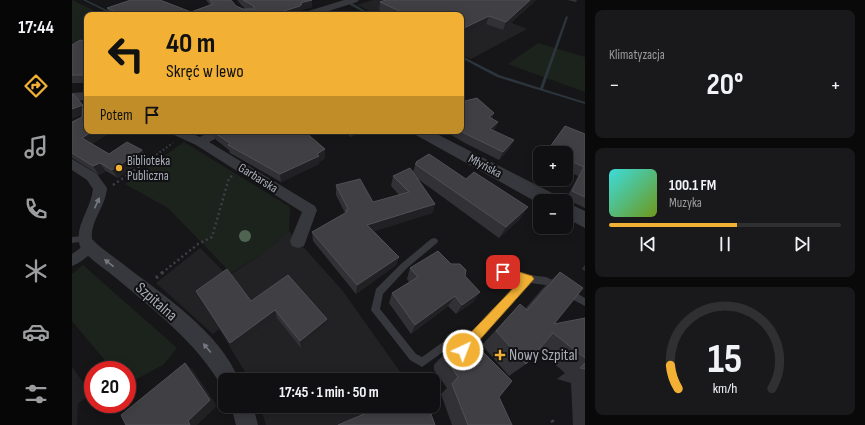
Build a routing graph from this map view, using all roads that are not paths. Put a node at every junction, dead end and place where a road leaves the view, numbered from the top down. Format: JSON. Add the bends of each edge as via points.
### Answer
{"nodes":[{"id":1,"x":354,"y":0,"type":"edge"},
{"id":2,"x":316,"y":12,"type":"edge"},
{"id":3,"x":84,"y":96,"type":"edge"},
{"id":4,"x":72,"y":98,"type":"edge"},
{"id":5,"x":183,"y":134,"type":"edge"},
{"id":6,"x":215,"y":134,"type":"edge"},
{"id":7,"x":425,"y":134,"type":"edge"},
{"id":8,"x":200,"y":142,"type":"junction"},
{"id":9,"x":72,"y":164,"type":"edge"},
{"id":10,"x":538,"y":194,"type":"edge"},
{"id":11,"x":573,"y":213,"type":"edge"},
{"id":12,"x":585,"y":220,"type":"edge"},
{"id":13,"x":298,"y":241,"type":"dead end"},
{"id":14,"x":434,"y":241,"type":"dead end"},
{"id":15,"x":81,"y":242,"type":"edge"},
{"id":16,"x":72,"y":260,"type":"edge"},
{"id":17,"x":503,"y":272,"type":"dead end"},
{"id":18,"x":529,"y":279,"type":"junction"},
{"id":19,"x":585,"y":302,"type":"edge"},
{"id":20,"x":226,"y":373,"type":"edge"},
{"id":21,"x":244,"y":413,"type":"edge"},
{"id":22,"x":247,"y":425,"type":"edge"}],
"edges":[{"from":1,"to":2,"type":"street"},
{"from":3,"to":4,"type":"street"},
{"from":5,"to":8,"type":"street","name":"Garbarska"},
{"from":6,"to":8,"type":"street"},
{"from":7,"to":10,"type":"street","name":"Młyńska"},
{"from":8,"to":13,"type":"street","name":"Garbarska","via":[[310,210]]},
{"from":15,"to":9,"type":"street","one_way":true,"via":[[86,224],[98,202],[100,188],[92,177]]},
{"from":11,"to":12,"type":"street"},
{"from":14,"to":18,"type":"lane","via":[[404,266],[379,292],[375,310],[413,357],[422,362],[450,342],[463,350]]},
{"from":15,"to":16,"type":"street"},
{"from":20,"to":15,"type":"street","name":"Szpitalna","one_way":true,"via":[[202,342],[143,289]]},
{"from":17,"to":18,"type":"lane"},
{"from":18,"to":19,"type":"lane","via":[[546,281]]},
{"from":21,"to":22,"type":"street"}]}
